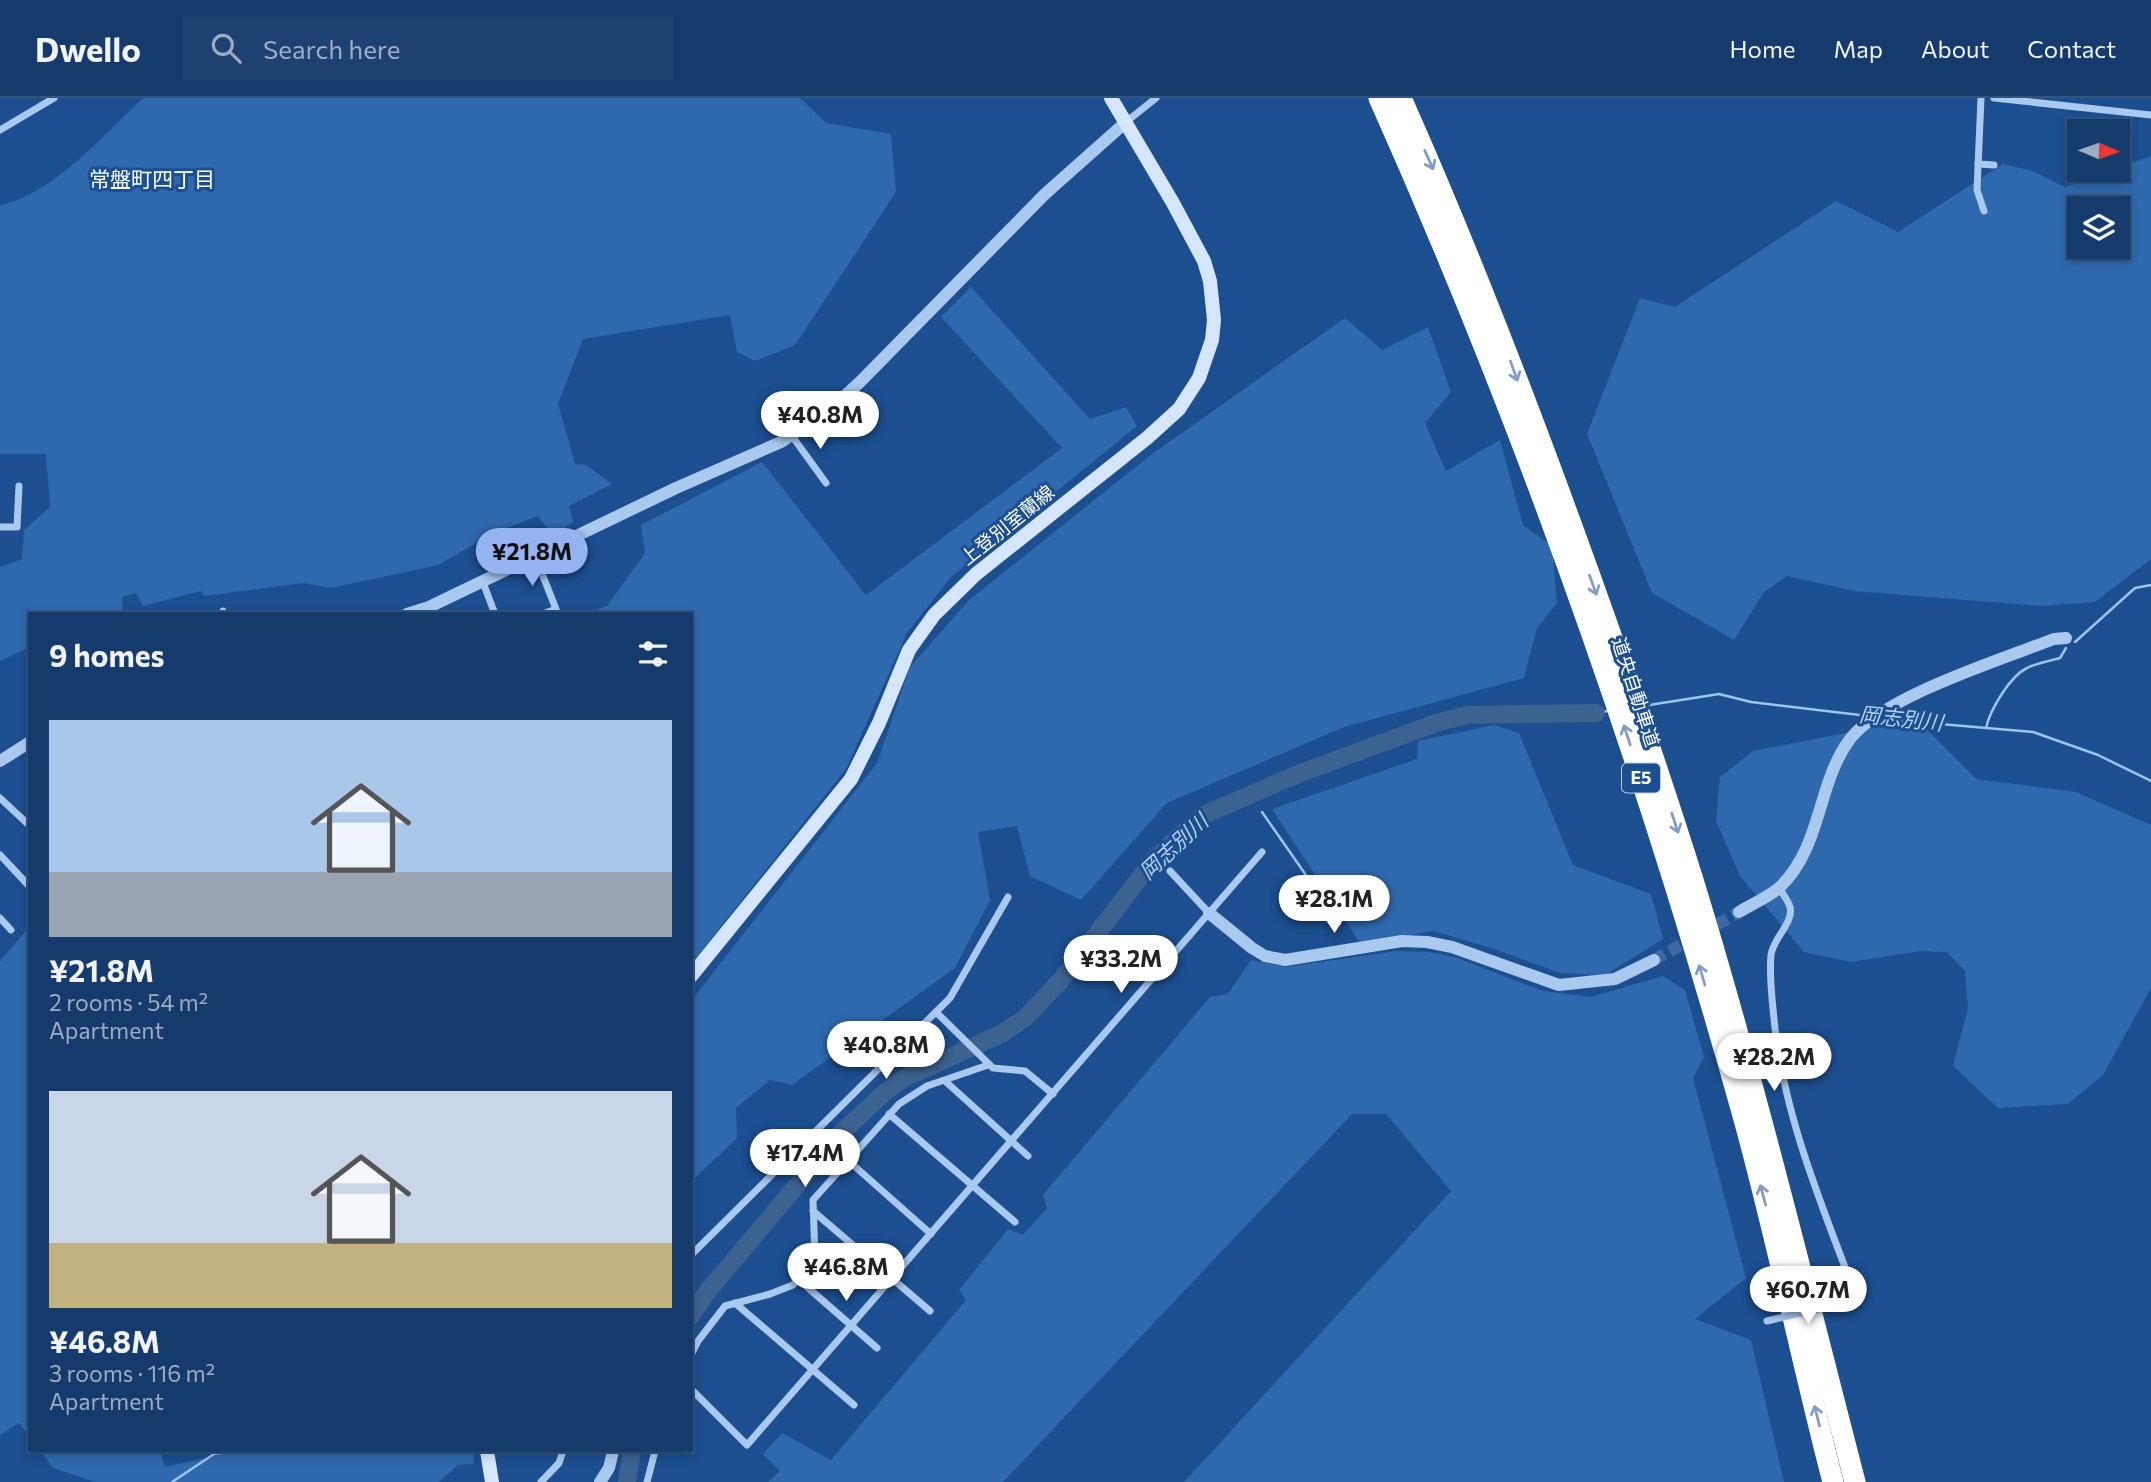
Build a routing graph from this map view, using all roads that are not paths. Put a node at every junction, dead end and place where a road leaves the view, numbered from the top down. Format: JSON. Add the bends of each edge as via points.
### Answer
{"nodes":[{"id":1,"x":54,"y":98,"type":"edge"},
{"id":2,"x":1111,"y":98,"type":"edge"},
{"id":3,"x":1156,"y":98,"type":"edge"},
{"id":4,"x":1379,"y":98,"type":"edge"},
{"id":5,"x":1401,"y":98,"type":"edge"},
{"id":6,"x":1982,"y":98,"type":"edge"},
{"id":7,"x":1994,"y":98,"type":"edge"},
{"id":8,"x":2151,"y":115,"type":"edge"},
{"id":9,"x":1126,"y":122,"type":"junction"},
{"id":10,"x":1,"y":126,"type":"edge"},
{"id":11,"x":1978,"y":164,"type":"junction"},
{"id":12,"x":1994,"y":165,"type":"dead end"},
{"id":13,"x":1984,"y":211,"type":"dead end"},
{"id":14,"x":792,"y":436,"type":"junction"},
{"id":15,"x":825,"y":484,"type":"dead end"},
{"id":16,"x":19,"y":486,"type":"dead end"},
{"id":17,"x":0,"y":527,"type":"edge"},
{"id":18,"x":534,"y":556,"type":"junction"},
{"id":19,"x":482,"y":580,"type":"junction"},
{"id":20,"x":431,"y":610,"type":"edge"},
{"id":21,"x":494,"y":612,"type":"edge"},
{"id":22,"x":548,"y":612,"type":"edge"},
{"id":23,"x":2066,"y":638,"type":"dead end"},
{"id":24,"x":28,"y":743,"type":"edge"},
{"id":25,"x":0,"y":761,"type":"edge"},
{"id":26,"x":0,"y":799,"type":"edge"},
{"id":27,"x":28,"y":824,"type":"edge"},
{"id":28,"x":1262,"y":852,"type":"dead end"},
{"id":29,"x":0,"y":855,"type":"edge"},
{"id":30,"x":1170,"y":871,"type":"dead end"},
{"id":31,"x":28,"y":885,"type":"edge"},
{"id":32,"x":1779,"y":888,"type":"junction"},
{"id":33,"x":1008,"y":897,"type":"dead end"},
{"id":34,"x":1739,"y":912,"type":"tunnel mouth"},
{"id":35,"x":1209,"y":913,"type":"junction"},
{"id":36,"x":0,"y":918,"type":"edge"},
{"id":37,"x":11,"y":930,"type":"dead end"},
{"id":38,"x":1654,"y":960,"type":"tunnel mouth"},
{"id":39,"x":693,"y":974,"type":"edge"},
{"id":40,"x":936,"y":1012,"type":"junction"},
{"id":41,"x":986,"y":1063,"type":"junction"},
{"id":42,"x":945,"y":1082,"type":"junction"},
{"id":43,"x":1053,"y":1094,"type":"junction"},
{"id":44,"x":889,"y":1114,"type":"junction"},
{"id":45,"x":816,"y":1132,"type":"junction"},
{"id":46,"x":1012,"y":1142,"type":"junction"},
{"id":47,"x":1028,"y":1156,"type":"dead end"},
{"id":48,"x":850,"y":1160,"type":"junction"},
{"id":49,"x":973,"y":1186,"type":"junction"},
{"id":50,"x":813,"y":1211,"type":"junction"},
{"id":51,"x":1015,"y":1222,"type":"dead end"},
{"id":52,"x":931,"y":1234,"type":"junction"},
{"id":53,"x":693,"y":1253,"type":"edge"},
{"id":54,"x":798,"y":1279,"type":"junction"},
{"id":55,"x":892,"y":1279,"type":"junction"},
{"id":56,"x":735,"y":1303,"type":"junction"},
{"id":57,"x":930,"y":1311,"type":"dead end"},
{"id":58,"x":1767,"y":1321,"type":"dead end"},
{"id":59,"x":851,"y":1326,"type":"junction"},
{"id":60,"x":877,"y":1348,"type":"dead end"},
{"id":61,"x":693,"y":1351,"type":"edge"},
{"id":62,"x":813,"y":1370,"type":"junction"},
{"id":63,"x":693,"y":1391,"type":"edge"},
{"id":64,"x":854,"y":1405,"type":"dead end"},
{"id":65,"x":487,"y":1452,"type":"edge"},
{"id":66,"x":563,"y":1452,"type":"edge"},
{"id":67,"x":613,"y":1452,"type":"edge"},
{"id":68,"x":655,"y":1452,"type":"edge"},
{"id":69,"x":492,"y":1482,"type":"edge"},
{"id":70,"x":541,"y":1482,"type":"edge"},
{"id":71,"x":600,"y":1482,"type":"edge"},
{"id":72,"x":647,"y":1482,"type":"edge"},
{"id":73,"x":1833,"y":1482,"type":"edge"},
{"id":74,"x":1855,"y":1482,"type":"edge"}],
"edges":[{"from":1,"to":10,"type":"street"},
{"from":2,"to":9,"type":"main road","name":"上登別室蘭線"},
{"from":3,"to":9,"type":"street"},
{"from":73,"to":4,"type":"highway","name":"道央自動車道","number":"E5","one_way":true,"via":[[1742,1114],[1634,757],[1536,477]]},
{"from":5,"to":74,"type":"highway","name":"道央自動車道","number":"E5","one_way":true,"via":[[1499,329],[1648,738],[1757,1107]]},
{"from":6,"to":11,"type":"street"},
{"from":7,"to":8,"type":"street"},
{"from":9,"to":14,"type":"street","via":[[1045,194],[843,398]]},
{"from":9,"to":39,"type":"main road","name":"上登別室蘭線","via":[[1204,261],[1210,281],[1212,340],[1199,378],[1179,408],[1147,438],[976,574],[934,615],[909,650],[851,779]]},
{"from":11,"to":12,"type":"street"},
{"from":11,"to":13,"type":"street","via":[[1977,190]]},
{"from":14,"to":15,"type":"street"},
{"from":14,"to":18,"type":"street"},
{"from":16,"to":17,"type":"street","via":[[17,527]]},
{"from":18,"to":19,"type":"street"},
{"from":18,"to":22,"type":"street","via":[[556,609]]},
{"from":19,"to":20,"type":"street"},
{"from":19,"to":21,"type":"street"},
{"from":23,"to":32,"type":"street","via":[[1946,682],[1866,722],[1836,763],[1813,834]]},
{"from":24,"to":25,"type":"street"},
{"from":26,"to":27,"type":"street"},
{"from":28,"to":35,"type":"street"},
{"from":29,"to":31,"type":"street"},
{"from":30,"to":35,"type":"street"},
{"from":32,"to":34,"type":"street"},
{"from":32,"to":58,"type":"street","bridge":true,"via":[[1790,908],[1771,952],[1775,1027],[1798,1131],[1855,1299]]},
{"from":33,"to":40,"type":"street","via":[[956,991]]},
{"from":35,"to":38,"type":"street","via":[[1265,956],[1284,960],[1427,942],[1559,985],[1615,979]]},
{"from":35,"to":43,"type":"street"},
{"from":36,"to":37,"type":"street"},
{"from":40,"to":41,"type":"street"},
{"from":40,"to":45,"type":"street"},
{"from":41,"to":42,"type":"street"},
{"from":41,"to":43,"type":"street","via":[[1025,1071]]},
{"from":42,"to":44,"type":"street","via":[[927,1086]]},
{"from":42,"to":46,"type":"street"},
{"from":43,"to":46,"type":"street"},
{"from":44,"to":48,"type":"street"},
{"from":44,"to":49,"type":"street"},
{"from":45,"to":48,"type":"street"},
{"from":45,"to":53,"type":"street"},
{"from":46,"to":47,"type":"street"},
{"from":46,"to":49,"type":"street"},
{"from":48,"to":50,"type":"street","via":[[813,1200]]},
{"from":48,"to":52,"type":"street"},
{"from":49,"to":51,"type":"street"},
{"from":49,"to":52,"type":"street"},
{"from":50,"to":54,"type":"street","via":[[815,1259]]},
{"from":50,"to":55,"type":"street"},
{"from":52,"to":55,"type":"street"},
{"from":54,"to":56,"type":"street","via":[[770,1294]]},
{"from":54,"to":59,"type":"street"},
{"from":55,"to":57,"type":"street"},
{"from":55,"to":59,"type":"street"},
{"from":56,"to":61,"type":"street","via":[[725,1306]]},
{"from":56,"to":62,"type":"street"},
{"from":59,"to":60,"type":"street"},
{"from":59,"to":62,"type":"street"},
{"from":62,"to":63,"type":"street","via":[[747,1445]]},
{"from":62,"to":64,"type":"street"},
{"from":65,"to":69,"type":"main road"},
{"from":66,"to":70,"type":"street"},
{"from":67,"to":71,"type":"street"},
{"from":68,"to":72,"type":"street"}]}
